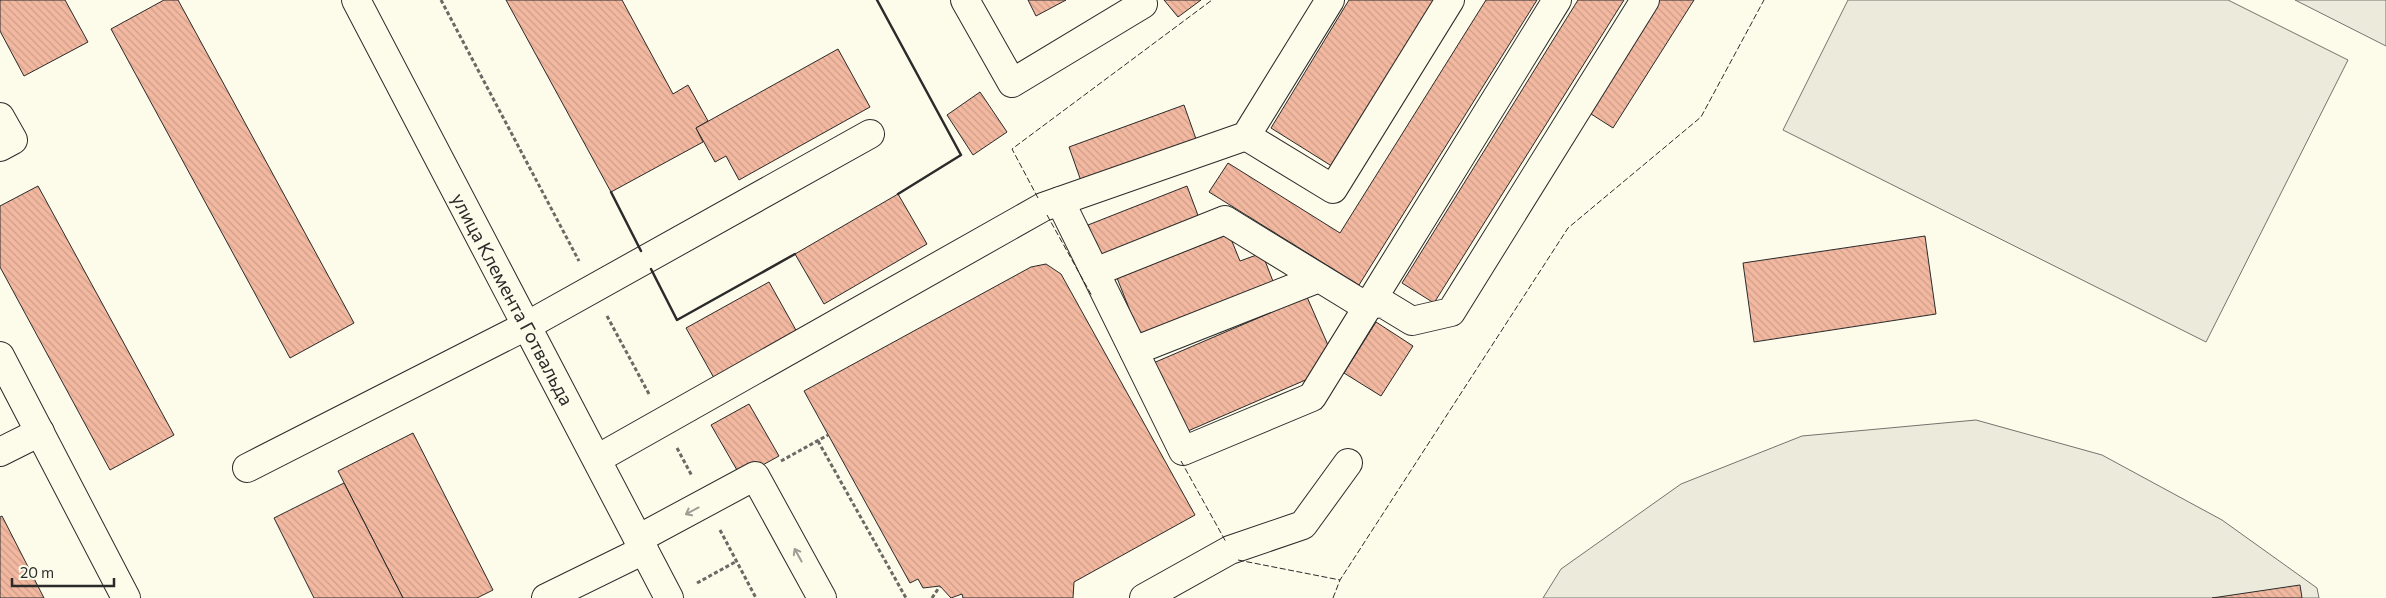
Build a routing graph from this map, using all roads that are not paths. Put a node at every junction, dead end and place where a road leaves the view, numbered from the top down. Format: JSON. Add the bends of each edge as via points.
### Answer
{"nodes":[{"id":1,"x":356,"y":0,"type":"edge"},
{"id":2,"x":965,"y":0,"type":"edge"},
{"id":3,"x":1330,"y":0,"type":"edge"},
{"id":4,"x":1450,"y":0,"type":"edge"},
{"id":5,"x":1557,"y":0,"type":"edge"},
{"id":6,"x":1645,"y":0,"type":"edge"},
{"id":7,"x":1142,"y":4,"type":"dead end"},
{"id":8,"x":0,"y":117,"type":"edge"},
{"id":9,"x":870,"y":134,"type":"dead end"},
{"id":10,"x":1246,"y":136,"type":"junction"},
{"id":11,"x":0,"y":147,"type":"edge"},
{"id":12,"x":1060,"y":201,"type":"junction"},
{"id":13,"x":1095,"y":272,"type":"junction"},
{"id":14,"x":1319,"y":278,"type":"junction"},
{"id":15,"x":1370,"y":302,"type":"junction"},
{"id":16,"x":528,"y":325,"type":"junction"},
{"id":17,"x":1134,"y":351,"type":"junction"},
{"id":18,"x":0,"y":356,"type":"edge"},
{"id":19,"x":40,"y":432,"type":"junction"},
{"id":20,"x":0,"y":452,"type":"edge"},
{"id":21,"x":597,"y":459,"type":"junction"},
{"id":22,"x":1348,"y":463,"type":"dead end"},
{"id":23,"x":247,"y":468,"type":"dead end"},
{"id":24,"x":641,"y":545,"type":"junction"},
{"id":25,"x":126,"y":598,"type":"edge"},
{"id":26,"x":546,"y":598,"type":"edge"},
{"id":27,"x":669,"y":598,"type":"edge"},
{"id":28,"x":822,"y":598,"type":"edge"},
{"id":29,"x":1144,"y":598,"type":"edge"}],
"edges":[{"from":1,"to":16,"type":"street","name":"улица Клемента Готвальда"},
{"from":2,"to":7,"type":"street","via":[[1012,83]]},
{"from":3,"to":10,"type":"street"},
{"from":4,"to":10,"type":"street","via":[[1333,189]]},
{"from":5,"to":15,"type":"street"},
{"from":6,"to":15,"type":"street","via":[[1451,312],[1412,321],[1384,304]]},
{"from":8,"to":11,"type":"street","via":[[13,140]]},
{"from":9,"to":16,"type":"street"},
{"from":10,"to":12,"type":"street"},
{"from":12,"to":13,"type":"street"},
{"from":12,"to":21,"type":"street","via":[[1043,207]]},
{"from":13,"to":14,"type":"street","via":[[1225,220]]},
{"from":13,"to":17,"type":"street"},
{"from":14,"to":15,"type":"street","via":[[1357,301]]},
{"from":14,"to":17,"type":"street"},
{"from":15,"to":17,"type":"street","via":[[1312,397],[1183,451]]},
{"from":16,"to":21,"type":"street","name":"улица Клемента Готвальда"},
{"from":16,"to":23,"type":"street"},
{"from":18,"to":19,"type":"street"},
{"from":19,"to":20,"type":"street"},
{"from":19,"to":25,"type":"street"},
{"from":21,"to":24,"type":"street","name":"улица Клемента Готвальда"},
{"from":22,"to":29,"type":"street","via":[[1303,525],[1230,550]]},
{"from":24,"to":26,"type":"street"},
{"from":24,"to":27,"type":"street","name":"улица Клемента Готвальда"},
{"from":28,"to":24,"type":"street","one_way":true,"via":[[755,476]]}]}
